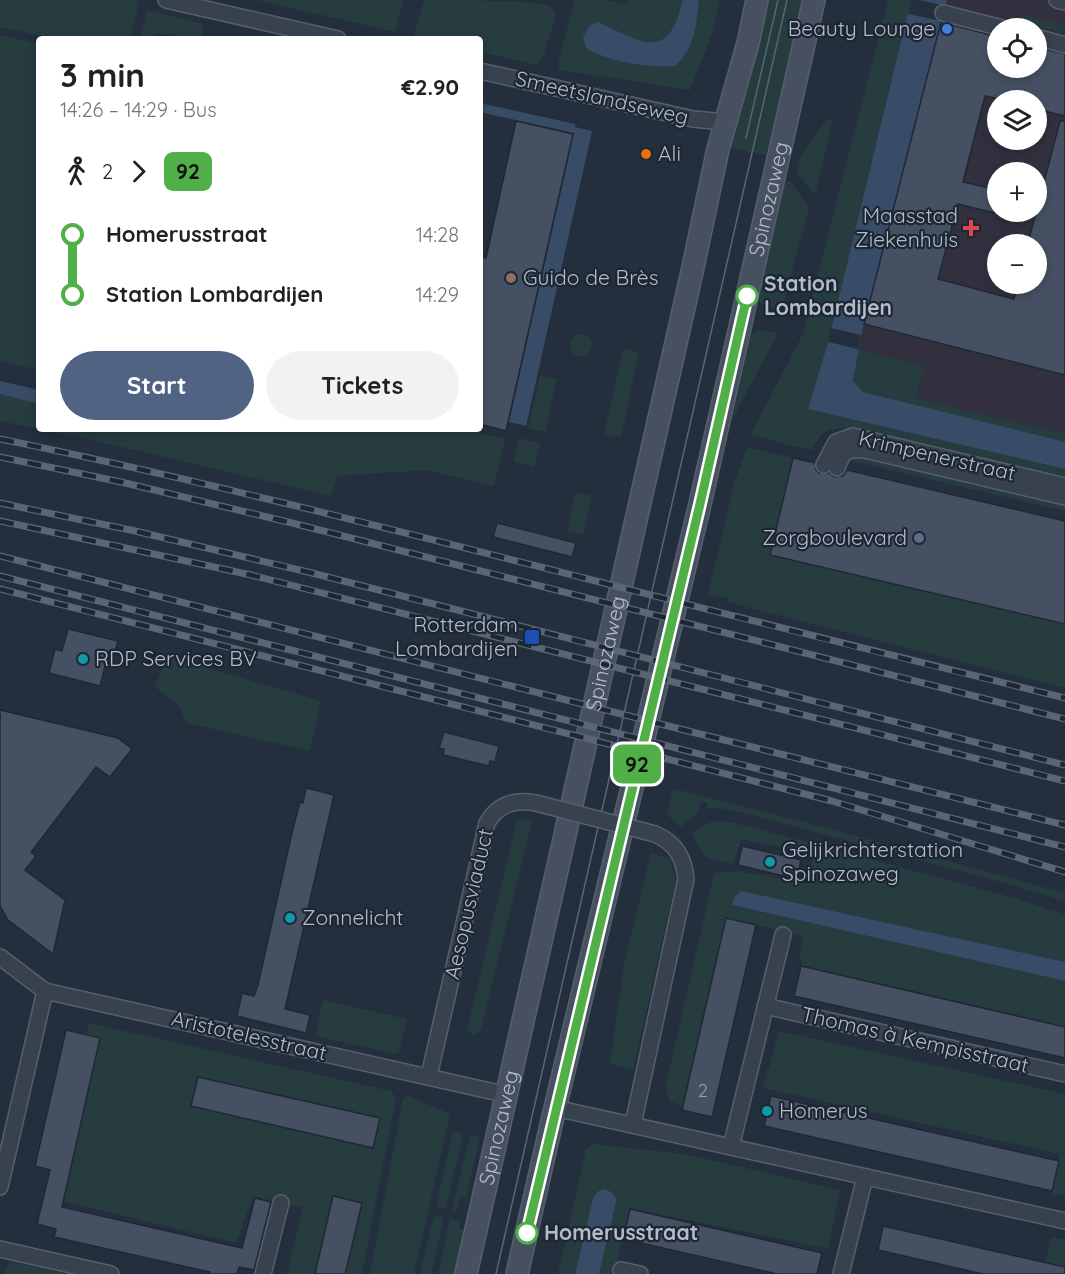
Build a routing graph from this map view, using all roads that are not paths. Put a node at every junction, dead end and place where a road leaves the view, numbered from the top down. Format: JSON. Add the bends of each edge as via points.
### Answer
{"nodes":[{"id":1,"x":166,"y":0,"type":"edge"},
{"id":2,"x":757,"y":0,"type":"edge"},
{"id":3,"x":814,"y":0,"type":"edge"},
{"id":4,"x":1057,"y":0,"type":"edge"},
{"id":5,"x":1065,"y":2,"type":"edge"},
{"id":6,"x":210,"y":5,"type":"edge"},
{"id":7,"x":943,"y":14,"type":"dead end"},
{"id":8,"x":987,"y":24,"type":"edge"},
{"id":9,"x":327,"y":36,"type":"edge"},
{"id":10,"x":1047,"y":40,"type":"edge"},
{"id":11,"x":1065,"y":45,"type":"edge"},
{"id":12,"x":483,"y":72,"type":"edge"},
{"id":13,"x":725,"y":122,"type":"junction"},
{"id":14,"x":1065,"y":486,"type":"edge"},
{"id":15,"x":1065,"y":497,"type":"edge"},
{"id":16,"x":783,"y":935,"type":"dead end"},
{"id":17,"x":0,"y":957,"type":"edge"},
{"id":18,"x":45,"y":991,"type":"junction"},
{"id":19,"x":765,"y":1006,"type":"junction"},
{"id":20,"x":1065,"y":1074,"type":"edge"},
{"id":21,"x":429,"y":1076,"type":"junction"},
{"id":22,"x":507,"y":1095,"type":"junction"},
{"id":23,"x":555,"y":1108,"type":"junction"},
{"id":24,"x":633,"y":1124,"type":"junction"},
{"id":25,"x":6,"y":1133,"type":"edge"},
{"id":26,"x":731,"y":1147,"type":"junction"},
{"id":27,"x":865,"y":1177,"type":"junction"},
{"id":28,"x":0,"y":1187,"type":"edge"},
{"id":29,"x":281,"y":1203,"type":"dead end"},
{"id":30,"x":1065,"y":1221,"type":"edge"},
{"id":31,"x":0,"y":1249,"type":"edge"},
{"id":32,"x":621,"y":1270,"type":"dead end"},
{"id":33,"x":111,"y":1274,"type":"edge"},
{"id":34,"x":263,"y":1274,"type":"edge"},
{"id":35,"x":466,"y":1274,"type":"edge"},
{"id":36,"x":518,"y":1274,"type":"edge"},
{"id":37,"x":640,"y":1274,"type":"edge"},
{"id":38,"x":841,"y":1274,"type":"edge"}],
"edges":[{"from":1,"to":6,"type":"street"},
{"from":2,"to":13,"type":"main road","name":"Spinozaweg"},
{"from":3,"to":23,"type":"main road","name":"Spinozaweg","via":[[700,504]]},
{"from":4,"to":5,"type":"street"},
{"from":6,"to":9,"type":"street"},
{"from":7,"to":8,"type":"street"},
{"from":10,"to":11,"type":"street"},
{"from":12,"to":13,"type":"street","name":"Smeetslandseweg","via":[[693,119]]},
{"from":13,"to":22,"type":"main road","name":"Spinozaweg"},
{"from":14,"to":15,"type":"street","name":"Krimpenerstraat","via":[[853,436],[836,442],[830,466],[852,449],[865,450]]},
{"from":16,"to":19,"type":"street"},
{"from":17,"to":18,"type":"street","name":"Aristotelesstraat"},
{"from":18,"to":21,"type":"street","name":"Aristotelesstraat"},
{"from":18,"to":25,"type":"street"},
{"from":19,"to":20,"type":"street","name":"Thomas à Kempisstraat"},
{"from":19,"to":26,"type":"street"},
{"from":21,"to":22,"type":"street","name":"Aristotelesstraat"},
{"from":21,"to":24,"type":"street","name":"Aesopusviaduct","bridge":true,"via":[[487,823],[506,804],[536,803],[655,834],[674,845],[683,861],[686,879]]},
{"from":22,"to":35,"type":"main road","name":"Spinozaweg"},
{"from":23,"to":24,"type":"street"},
{"from":23,"to":36,"type":"main road","name":"Spinozaweg"},
{"from":24,"to":26,"type":"street"},
{"from":25,"to":28,"type":"street"},
{"from":26,"to":27,"type":"street"},
{"from":27,"to":30,"type":"street"},
{"from":27,"to":38,"type":"street"},
{"from":29,"to":34,"type":"street"},
{"from":31,"to":33,"type":"street"},
{"from":32,"to":37,"type":"street"}]}
